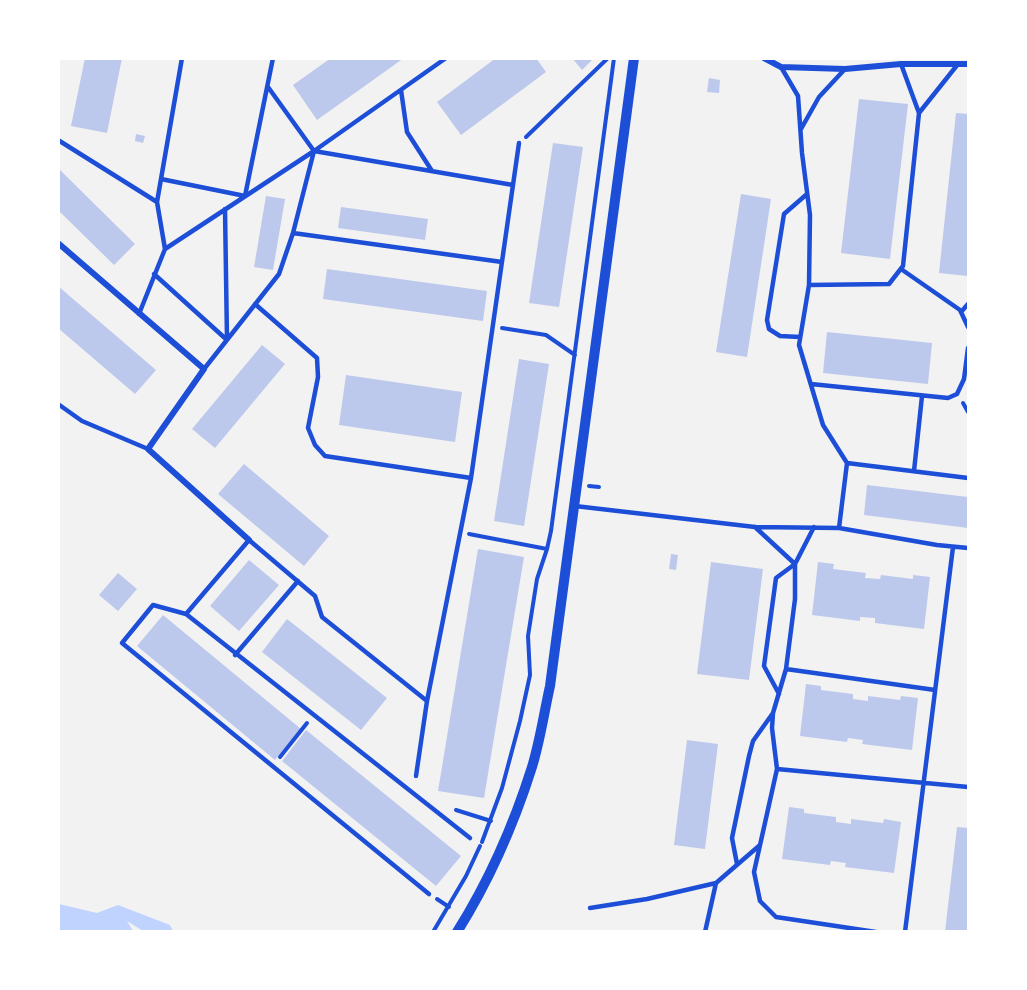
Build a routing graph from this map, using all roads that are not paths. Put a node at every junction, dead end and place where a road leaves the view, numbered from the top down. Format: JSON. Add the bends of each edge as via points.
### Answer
{"nodes":[{"id":1,"x":182,"y":58,"type":"edge"},
{"id":2,"x":273,"y":58,"type":"edge"},
{"id":3,"x":446,"y":58,"type":"edge"},
{"id":4,"x":634,"y":58,"type":"edge"},
{"id":5,"x":764,"y":58,"type":"edge"},
{"id":6,"x":901,"y":64,"type":"junction"},
{"id":7,"x":958,"y":64,"type":"junction"},
{"id":8,"x":969,"y":64,"type":"edge"},
{"id":9,"x":781,"y":67,"type":"junction"},
{"id":10,"x":845,"y":69,"type":"junction"},
{"id":11,"x":268,"y":87,"type":"junction"},
{"id":12,"x":401,"y":90,"type":"junction"},
{"id":13,"x":919,"y":113,"type":"junction"},
{"id":14,"x":800,"y":132,"type":"junction"},
{"id":15,"x":58,"y":140,"type":"edge"},
{"id":16,"x":519,"y":143,"type":"road end"},
{"id":17,"x":314,"y":151,"type":"junction"},
{"id":18,"x":432,"y":171,"type":"junction"},
{"id":19,"x":161,"y":179,"type":"junction"},
{"id":20,"x":513,"y":185,"type":"junction"},
{"id":21,"x":807,"y":194,"type":"junction"},
{"id":22,"x":245,"y":196,"type":"junction"},
{"id":23,"x":157,"y":202,"type":"junction"},
{"id":24,"x":225,"y":209,"type":"junction"},
{"id":25,"x":293,"y":233,"type":"junction"},
{"id":26,"x":58,"y":243,"type":"edge"},
{"id":27,"x":165,"y":249,"type":"junction"},
{"id":28,"x":502,"y":262,"type":"junction"},
{"id":29,"x":901,"y":269,"type":"junction"},
{"id":30,"x":154,"y":274,"type":"junction"},
{"id":31,"x":809,"y":285,"type":"junction"},
{"id":32,"x":255,"y":304,"type":"junction"},
{"id":33,"x":969,"y":304,"type":"edge"},
{"id":34,"x":961,"y":312,"type":"junction"},
{"id":35,"x":139,"y":314,"type":"junction"},
{"id":36,"x":969,"y":327,"type":"edge"},
{"id":37,"x":800,"y":337,"type":"junction"},
{"id":38,"x":227,"y":340,"type":"junction"},
{"id":39,"x":969,"y":348,"type":"edge"},
{"id":40,"x":204,"y":369,"type":"junction"},
{"id":41,"x":811,"y":384,"type":"junction"},
{"id":42,"x":922,"y":396,"type":"junction"},
{"id":43,"x":58,"y":404,"type":"edge"},
{"id":44,"x":148,"y":449,"type":"junction"},
{"id":45,"x":847,"y":463,"type":"junction"},
{"id":46,"x":914,"y":471,"type":"junction"},
{"id":47,"x":471,"y":478,"type":"junction"},
{"id":48,"x":969,"y":478,"type":"edge"},
{"id":49,"x":575,"y":506,"type":"junction"},
{"id":50,"x":755,"y":527,"type":"junction"},
{"id":51,"x":814,"y":527,"type":"junction"},
{"id":52,"x":839,"y":528,"type":"junction"},
{"id":53,"x":249,"y":540,"type":"junction"},
{"id":54,"x":953,"y":547,"type":"junction"},
{"id":55,"x":969,"y":548,"type":"edge"},
{"id":56,"x":795,"y":564,"type":"junction"},
{"id":57,"x":298,"y":581,"type":"junction"},
{"id":58,"x":186,"y":614,"type":"junction"},
{"id":59,"x":235,"y":655,"type":"junction"},
{"id":60,"x":786,"y":669,"type":"junction"},
{"id":61,"x":935,"y":690,"type":"junction"},
{"id":62,"x":779,"y":694,"type":"junction"},
{"id":63,"x":427,"y":701,"type":"junction"},
{"id":64,"x":773,"y":713,"type":"junction"},
{"id":65,"x":777,"y":769,"type":"junction"},
{"id":66,"x":416,"y":776,"type":"dead end"},
{"id":67,"x":924,"y":783,"type":"junction"},
{"id":68,"x":969,"y":787,"type":"edge"},
{"id":69,"x":470,"y":838,"type":"road end"},
{"id":70,"x":760,"y":845,"type":"junction"},
{"id":71,"x":737,"y":864,"type":"junction"},
{"id":72,"x":716,"y":883,"type":"junction"},
{"id":73,"x":429,"y":894,"type":"dead end"},
{"id":74,"x":590,"y":908,"type":"dead end"},
{"id":75,"x":457,"y":932,"type":"edge"},
{"id":76,"x":705,"y":932,"type":"edge"},
{"id":77,"x":876,"y":932,"type":"edge"},
{"id":78,"x":905,"y":932,"type":"edge"}],
"edges":[{"from":1,"to":19,"type":"lane"},
{"from":2,"to":11,"type":"lane"},
{"from":3,"to":12,"type":"lane"},
{"from":4,"to":49,"type":"street"},
{"from":5,"to":9,"type":"street"},
{"from":6,"to":7,"type":"street"},
{"from":6,"to":10,"type":"street"},
{"from":6,"to":13,"type":"lane"},
{"from":7,"to":8,"type":"street"},
{"from":7,"to":13,"type":"lane"},
{"from":9,"to":10,"type":"street"},
{"from":9,"to":14,"type":"lane","via":[[798,96]]},
{"from":10,"to":14,"type":"lane","via":[[819,97]]},
{"from":11,"to":17,"type":"lane"},
{"from":11,"to":22,"type":"lane"},
{"from":12,"to":17,"type":"lane"},
{"from":12,"to":18,"type":"lane","via":[[407,132]]},
{"from":13,"to":29,"type":"lane"},
{"from":14,"to":21,"type":"lane"},
{"from":15,"to":23,"type":"lane"},
{"from":16,"to":20,"type":"lane"},
{"from":17,"to":18,"type":"lane"},
{"from":17,"to":22,"type":"lane"},
{"from":17,"to":25,"type":"lane"},
{"from":18,"to":20,"type":"lane"},
{"from":19,"to":22,"type":"lane"},
{"from":19,"to":23,"type":"lane"},
{"from":20,"to":28,"type":"lane"},
{"from":21,"to":31,"type":"lane"},
{"from":21,"to":37,"type":"lane","via":[[784,214],[767,320],[769,329],[780,336]]},
{"from":22,"to":24,"type":"lane"},
{"from":23,"to":27,"type":"lane"},
{"from":24,"to":27,"type":"lane"},
{"from":24,"to":38,"type":"lane"},
{"from":25,"to":28,"type":"lane"},
{"from":25,"to":32,"type":"lane","via":[[279,274]]},
{"from":26,"to":35,"type":"street"},
{"from":27,"to":30,"type":"lane"},
{"from":28,"to":47,"type":"lane"},
{"from":29,"to":31,"type":"lane","via":[[889,284]]},
{"from":29,"to":34,"type":"lane"},
{"from":30,"to":35,"type":"lane"},
{"from":30,"to":38,"type":"lane"},
{"from":31,"to":37,"type":"lane"},
{"from":32,"to":38,"type":"lane"},
{"from":32,"to":47,"type":"lane","via":[[318,358],[308,428],[325,456]]},
{"from":33,"to":34,"type":"lane"},
{"from":34,"to":36,"type":"lane"},
{"from":35,"to":40,"type":"street"},
{"from":37,"to":41,"type":"lane"},
{"from":38,"to":40,"type":"lane"},
{"from":39,"to":42,"type":"lane","via":[[957,394],[948,398]]},
{"from":40,"to":44,"type":"street"},
{"from":41,"to":42,"type":"lane"},
{"from":41,"to":45,"type":"lane","via":[[823,425]]},
{"from":42,"to":46,"type":"lane"},
{"from":43,"to":44,"type":"lane","via":[[82,421]]},
{"from":44,"to":53,"type":"street"},
{"from":45,"to":46,"type":"lane"},
{"from":45,"to":52,"type":"lane"},
{"from":46,"to":48,"type":"lane"},
{"from":47,"to":63,"type":"lane"},
{"from":49,"to":50,"type":"lane"},
{"from":49,"to":75,"type":"street","via":[[550,686],[532,766],[510,829]]},
{"from":50,"to":51,"type":"lane"},
{"from":50,"to":56,"type":"lane"},
{"from":51,"to":52,"type":"lane"},
{"from":51,"to":56,"type":"lane"},
{"from":52,"to":54,"type":"lane"},
{"from":53,"to":57,"type":"lane"},
{"from":53,"to":58,"type":"lane"},
{"from":54,"to":55,"type":"lane"},
{"from":54,"to":61,"type":"lane"},
{"from":56,"to":60,"type":"lane"},
{"from":56,"to":62,"type":"lane","via":[[776,578],[764,666]]},
{"from":57,"to":59,"type":"lane"},
{"from":57,"to":63,"type":"lane","via":[[315,596],[322,617]]},
{"from":58,"to":59,"type":"lane"},
{"from":58,"to":73,"type":"lane","via":[[153,605],[122,643]]},
{"from":59,"to":69,"type":"lane"},
{"from":60,"to":61,"type":"lane"},
{"from":60,"to":62,"type":"lane"},
{"from":61,"to":67,"type":"lane"},
{"from":62,"to":64,"type":"lane"},
{"from":63,"to":66,"type":"lane"},
{"from":64,"to":65,"type":"lane"},
{"from":64,"to":71,"type":"lane","via":[[753,741],[749,756],[732,838]]},
{"from":65,"to":67,"type":"lane"},
{"from":65,"to":70,"type":"lane"},
{"from":67,"to":68,"type":"lane"},
{"from":67,"to":78,"type":"lane"},
{"from":70,"to":71,"type":"lane"},
{"from":70,"to":77,"type":"lane","via":[[754,872],[760,901],[776,917]]},
{"from":71,"to":72,"type":"lane"},
{"from":72,"to":74,"type":"lane"},
{"from":72,"to":76,"type":"lane"}]}
